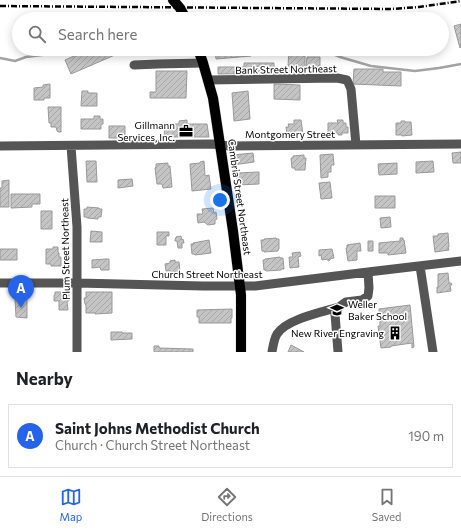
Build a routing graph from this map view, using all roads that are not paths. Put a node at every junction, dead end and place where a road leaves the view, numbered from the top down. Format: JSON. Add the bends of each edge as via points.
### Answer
{"nodes":[{"id":1,"x":173,"y":0,"type":"edge"},
{"id":2,"x":182,"y":12,"type":"edge"},
{"id":3,"x":200,"y":56,"type":"edge"},
{"id":4,"x":203,"y":63,"type":"junction"},
{"id":5,"x":134,"y":66,"type":"dead end"},
{"id":6,"x":208,"y":80,"type":"junction"},
{"id":7,"x":461,"y":144,"type":"edge"},
{"id":8,"x":220,"y":145,"type":"junction"},
{"id":9,"x":356,"y":145,"type":"junction"},
{"id":10,"x":0,"y":146,"type":"edge"},
{"id":11,"x":71,"y":146,"type":"junction"},
{"id":12,"x":461,"y":261,"type":"edge"},
{"id":13,"x":420,"y":266,"type":"junction"},
{"id":14,"x":368,"y":272,"type":"junction"},
{"id":15,"x":0,"y":283,"type":"edge"},
{"id":16,"x":77,"y":283,"type":"junction"},
{"id":17,"x":240,"y":286,"type":"junction"},
{"id":18,"x":339,"y":307,"type":"junction"},
{"id":19,"x":77,"y":352,"type":"edge"},
{"id":20,"x":241,"y":352,"type":"edge"},
{"id":21,"x":272,"y":352,"type":"edge"},
{"id":22,"x":338,"y":352,"type":"edge"},
{"id":23,"x":433,"y":352,"type":"edge"}],
"edges":[{"from":1,"to":2,"type":"main road"},
{"from":3,"to":4,"type":"main road","name":"Cambria Street Northeast"},
{"from":4,"to":5,"type":"street"},
{"from":4,"to":6,"type":"main road","name":"Cambria Street Northeast"},
{"from":6,"to":8,"type":"main road","name":"Cambria Street Northeast"},
{"from":6,"to":9,"type":"street","name":"Bank Street Northeast","via":[[347,80]]},
{"from":7,"to":9,"type":"street","name":"Montgomery Street"},
{"from":8,"to":9,"type":"street","name":"Montgomery Street"},
{"from":8,"to":11,"type":"street","name":"Montgomery Street"},
{"from":8,"to":17,"type":"main road","name":"Cambria Street Northeast"},
{"from":10,"to":11,"type":"street","name":"Montgomery Street"},
{"from":11,"to":16,"type":"street","name":"Plum Street Northeast","via":[[77,227]]},
{"from":12,"to":13,"type":"street","name":"Church Street Northeast"},
{"from":13,"to":14,"type":"street","name":"Church Street Northeast"},
{"from":13,"to":23,"type":"street"},
{"from":14,"to":17,"type":"street","name":"Church Street Northeast"},
{"from":14,"to":18,"type":"street","via":[[368,296],[362,300],[346,302]]},
{"from":15,"to":16,"type":"street","name":"Church Street Northeast"},
{"from":16,"to":17,"type":"street","name":"Church Street Northeast"},
{"from":16,"to":19,"type":"street","name":"Plum Street Northeast"},
{"from":17,"to":20,"type":"main road","name":"Cambria Street Northeast"},
{"from":18,"to":21,"type":"street","via":[[298,319],[286,326],[276,335]]},
{"from":18,"to":22,"type":"street","via":[[335,314]]}]}
